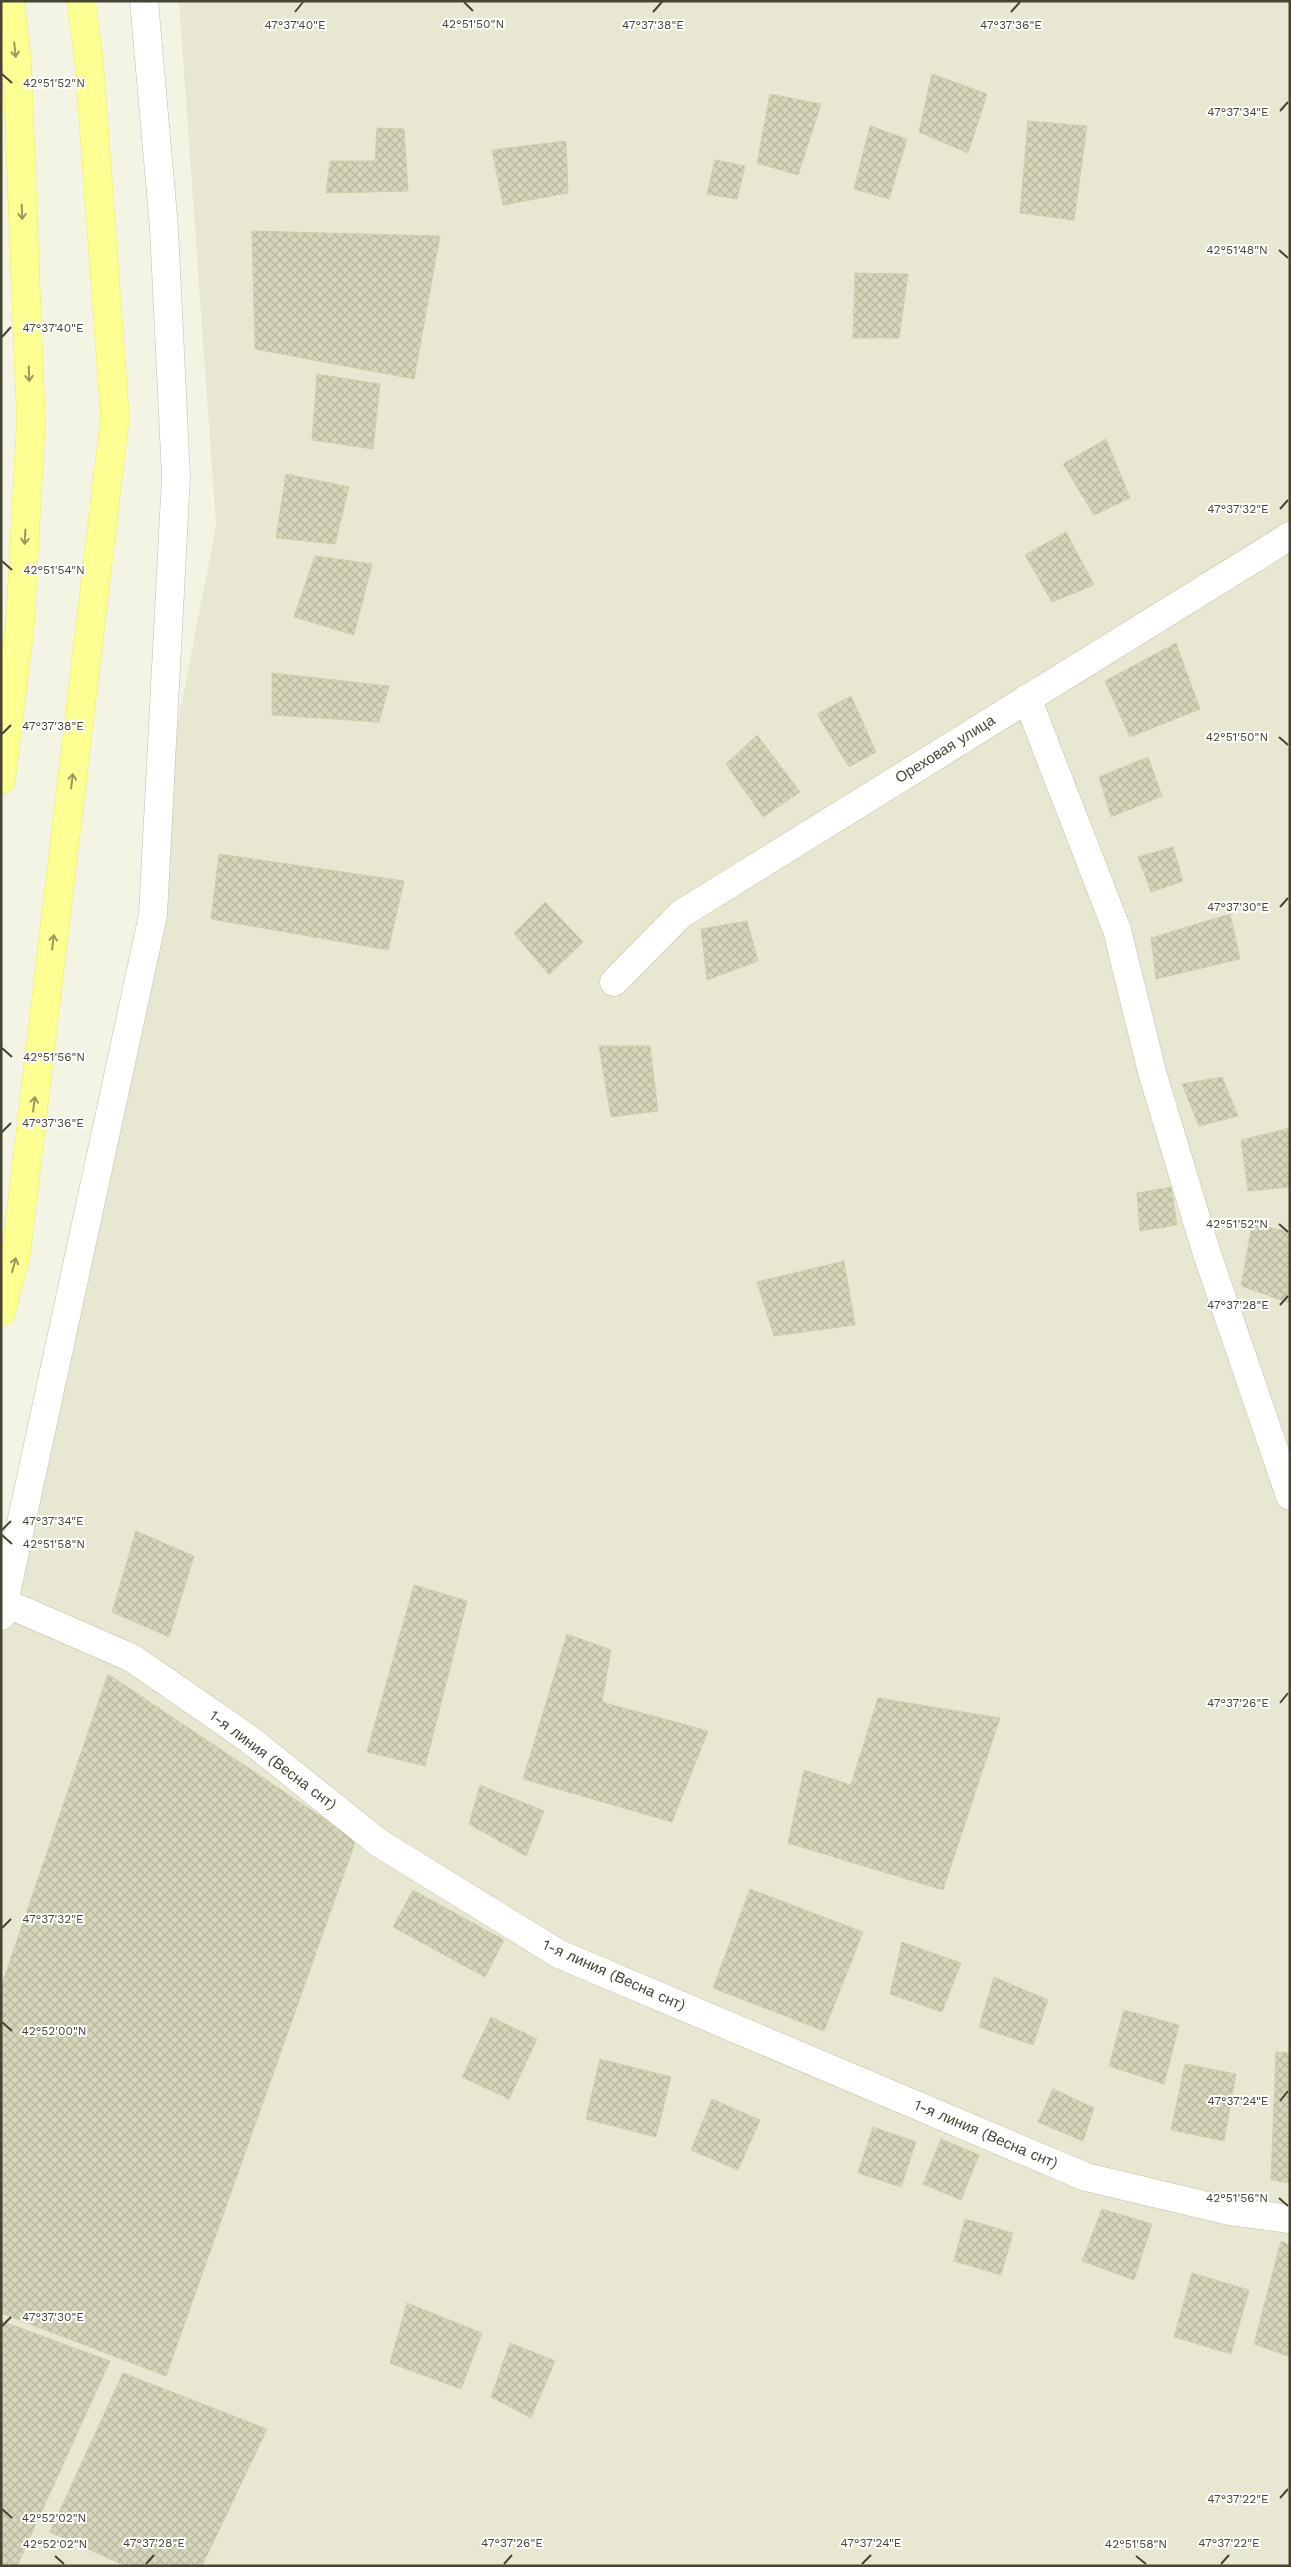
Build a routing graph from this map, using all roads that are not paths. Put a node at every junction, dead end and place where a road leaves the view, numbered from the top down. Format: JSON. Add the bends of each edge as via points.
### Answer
{"nodes":[{"id":1,"x":10,"y":1,"type":"edge"},
{"id":2,"x":81,"y":1,"type":"edge"},
{"id":3,"x":144,"y":1,"type":"edge"},
{"id":4,"x":1290,"y":536,"type":"edge"},
{"id":5,"x":1027,"y":698,"type":"junction"},
{"id":6,"x":1,"y":780,"type":"edge"},
{"id":7,"x":614,"y":982,"type":"dead end"},
{"id":8,"x":1,"y":1312,"type":"edge"},
{"id":9,"x":1290,"y":1496,"type":"edge"},
{"id":10,"x":3,"y":1606,"type":"edge"},
{"id":11,"x":1290,"y":2219,"type":"edge"}],
"edges":[{"from":1,"to":6,"type":"main road","one_way":true,"via":[[17,63],[31,422],[20,625]]},
{"from":8,"to":2,"type":"main road","one_way":true,"via":[[16,1254],[115,417],[89,60]]},
{"from":3,"to":10,"type":"street","via":[[164,228],[176,477],[153,915]]},
{"from":4,"to":5,"type":"street","name":"Ореховая улица"},
{"from":5,"to":7,"type":"street","name":"Ореховая улица","via":[[680,914]]},
{"from":5,"to":9,"type":"street","via":[[1116,930],[1152,1072],[1207,1254]]},
{"from":10,"to":11,"type":"street","name":"1-я линия (Весна снт)","via":[[132,1658],[249,1739],[379,1843],[559,1954],[1086,2177],[1229,2211]]}]}
